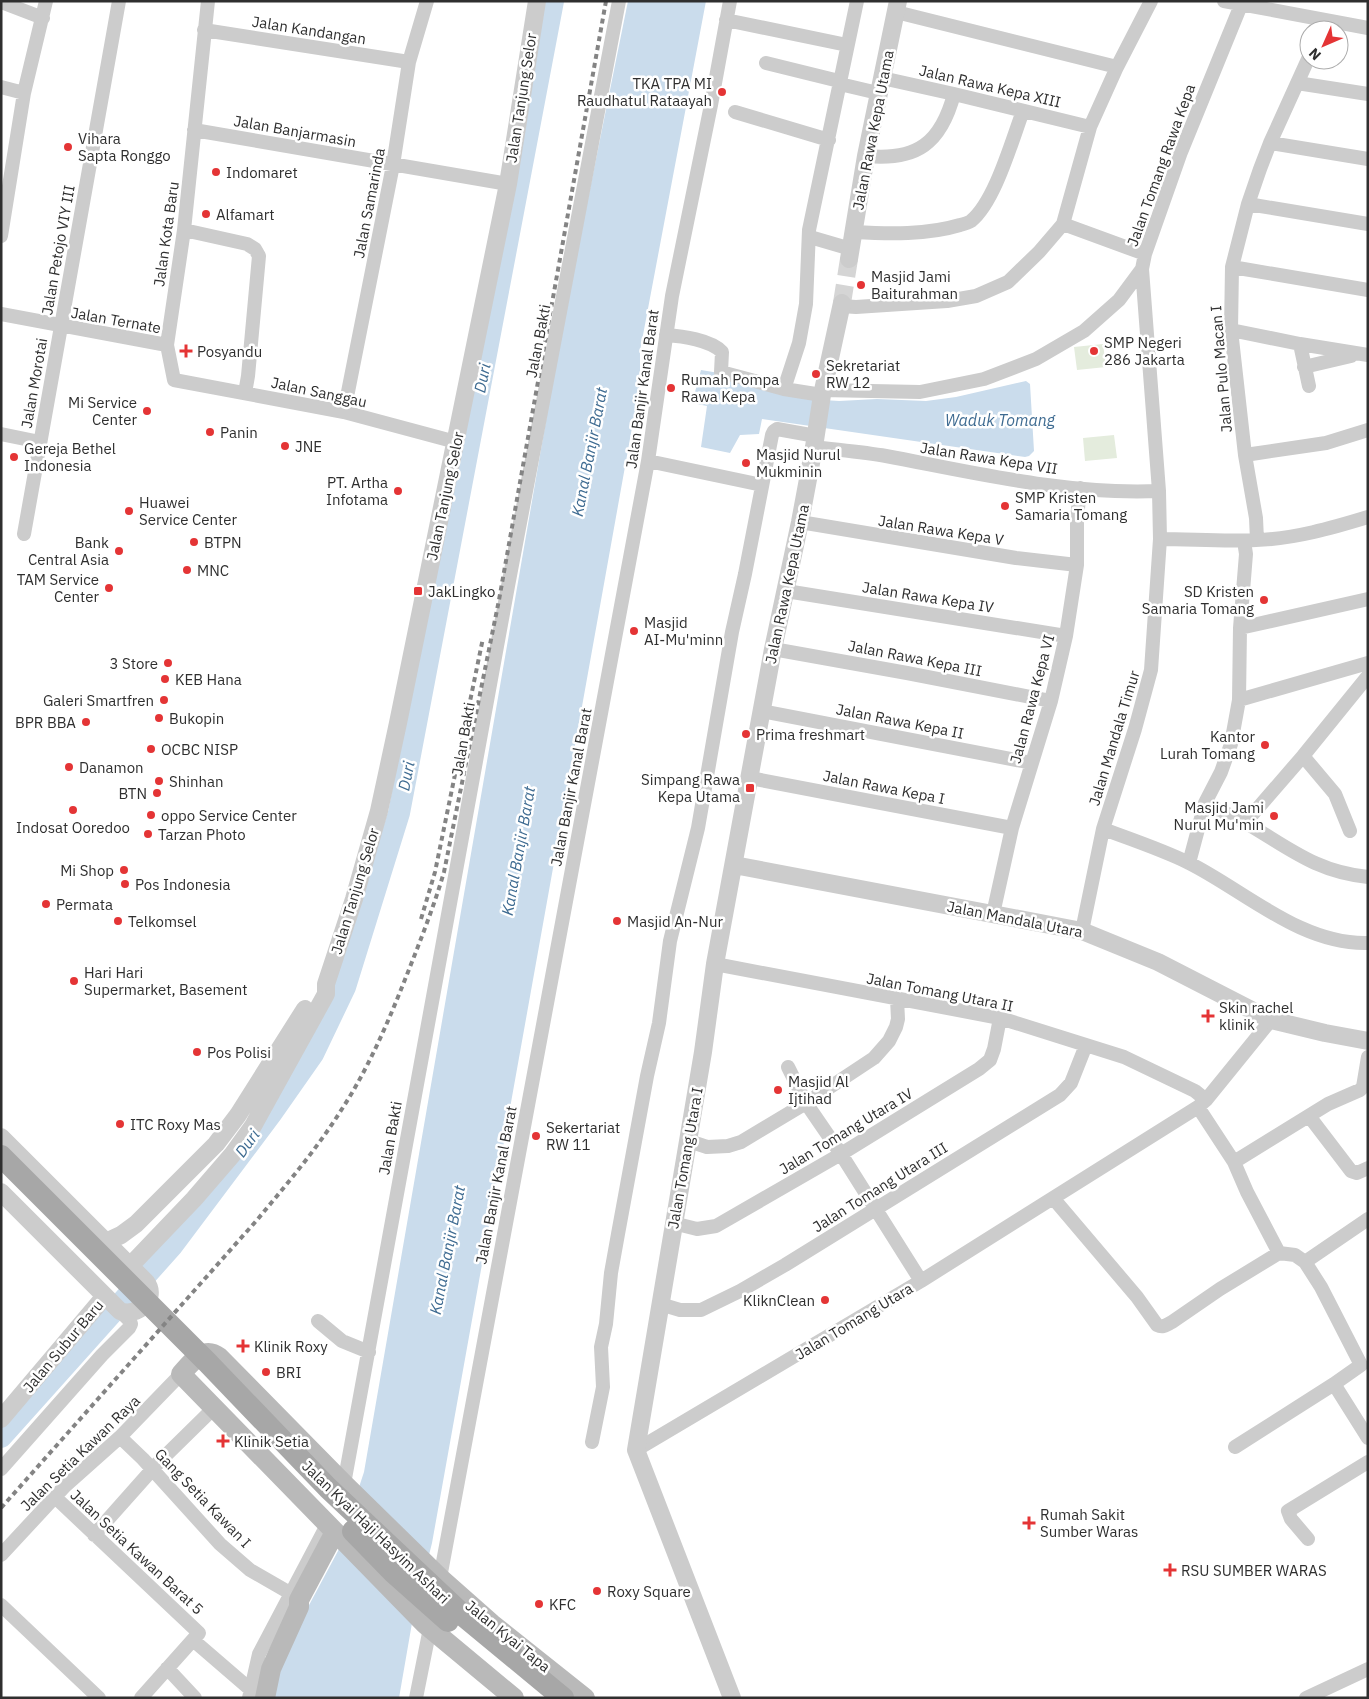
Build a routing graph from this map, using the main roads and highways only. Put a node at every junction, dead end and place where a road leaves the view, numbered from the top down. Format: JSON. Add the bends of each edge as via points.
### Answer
{"nodes":[{"id":1,"x":1,"y":1156,"type":"edge"},
{"id":2,"x":1,"y":1172,"type":"edge"},
{"id":3,"x":245,"y":1384,"type":"junction"},
{"id":4,"x":262,"y":1401,"type":"junction"},
{"id":5,"x":216,"y":1410,"type":"junction"},
{"id":6,"x":235,"y":1430,"type":"junction"},
{"id":7,"x":335,"y":1532,"type":"junction"},
{"id":8,"x":437,"y":1575,"type":"joint"},
{"id":9,"x":255,"y":1695,"type":"edge"},
{"id":10,"x":514,"y":1698,"type":"edge"},
{"id":11,"x":541,"y":1698,"type":"edge"},
{"id":12,"x":563,"y":1698,"type":"edge"},
{"id":13,"x":585,"y":1698,"type":"edge"}],
"edges":[{"from":1,"to":12,"type":"main road","name":"Jalan Kyai Haji Hasyim Ashari","via":[[328,1488],[466,1617]]},
{"from":2,"to":11,"type":"main road","name":"Jalan Kyai Haji Hasyim Ashari","via":[[394,1573]]},
{"from":3,"to":4,"type":"main road","name":"Jalan Kyai Haji Hasyim Ashari"},
{"from":3,"to":5,"type":"main road","via":[[246,1393],[239,1406],[234,1410]]},
{"from":3,"to":5,"type":"main road","name":"Jalan Kyai Haji Hasyim Ashari","via":[[224,1361],[211,1352],[202,1354],[181,1374]]},
{"from":4,"to":6,"type":"main road","via":[[241,1407],[234,1420]]},
{"from":4,"to":8,"type":"main road","name":"Jalan Kyai Haji Hasyim Ashari"},
{"from":5,"to":6,"type":"main road","name":"Jalan Kyai Haji Hasyim Ashari"},
{"from":6,"to":7,"type":"main road","name":"Jalan Kyai Haji Hasyim Ashari"},
{"from":7,"to":9,"type":"main road","via":[[303,1602],[295,1600],[270,1670]]},
{"from":7,"to":10,"type":"main road","name":"Jalan Kyai Haji Hasyim Ashari","via":[[427,1626]]},
{"from":8,"to":13,"type":"main road","name":"Jalan Kyai Tapa","via":[[492,1624]]}]}
